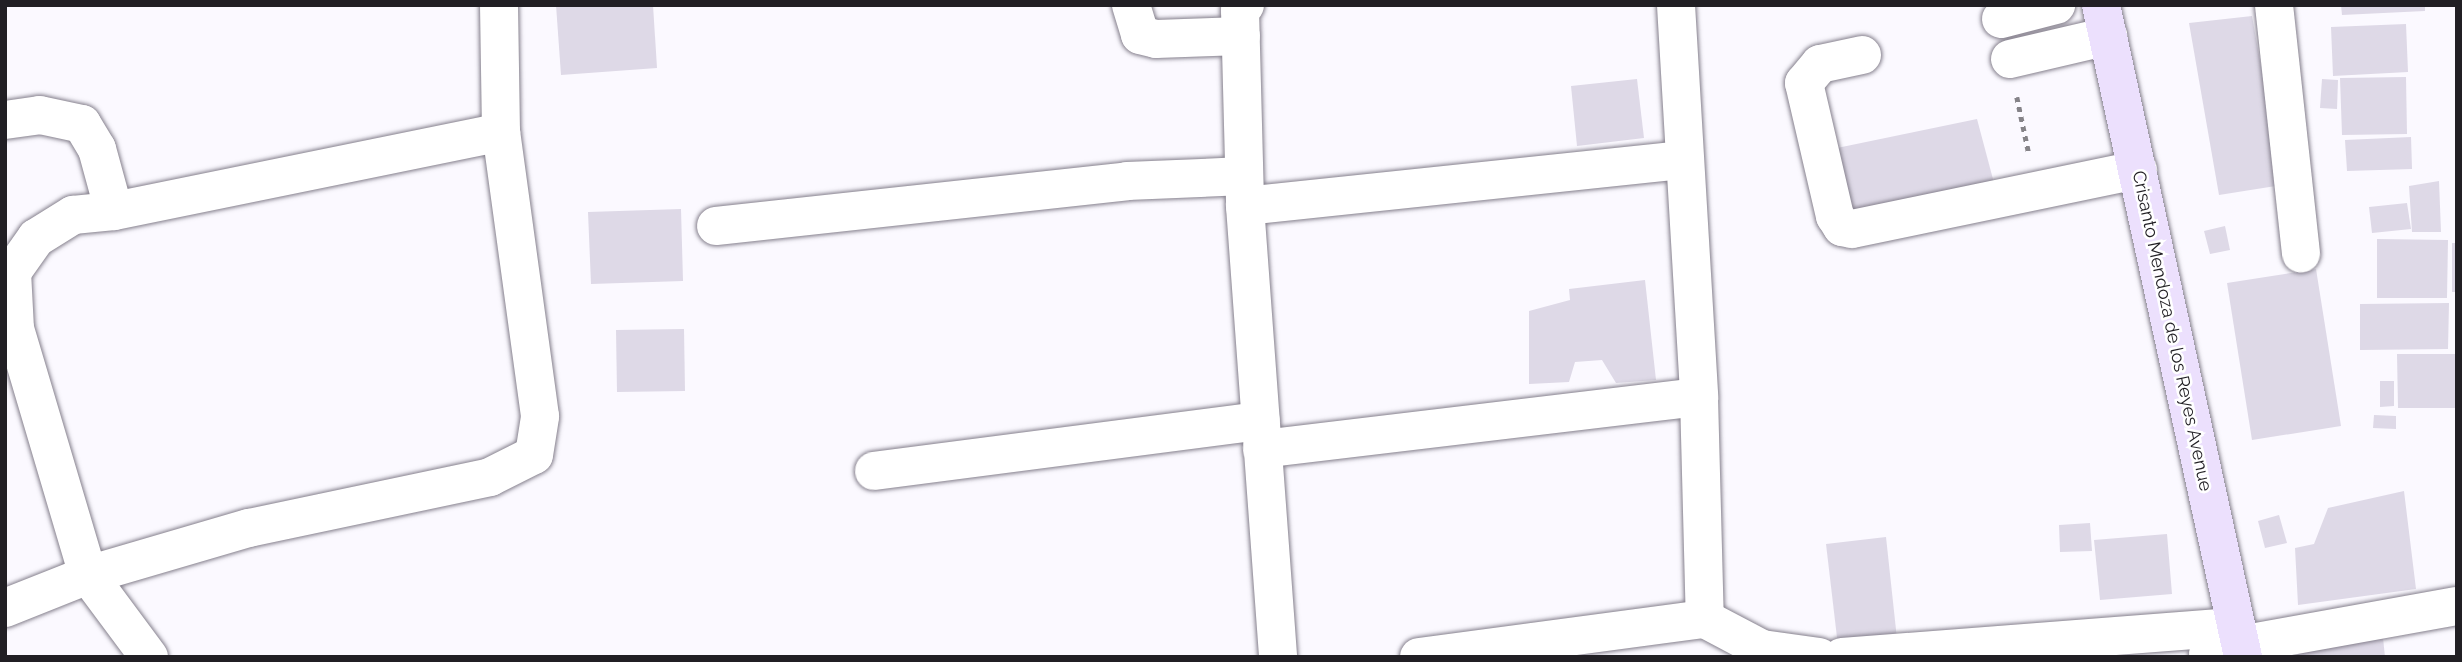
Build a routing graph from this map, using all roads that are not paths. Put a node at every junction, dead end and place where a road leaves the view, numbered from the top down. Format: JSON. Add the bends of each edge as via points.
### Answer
{"nodes":[{"id":1,"x":499,"y":5,"type":"edge"},
{"id":2,"x":1131,"y":5,"type":"edge"},
{"id":3,"x":1676,"y":5,"type":"edge"},
{"id":4,"x":2056,"y":5,"type":"edge"},
{"id":5,"x":2274,"y":5,"type":"edge"},
{"id":6,"x":2001,"y":19,"type":"dead end"},
{"id":7,"x":1243,"y":21,"type":"edge"},
{"id":8,"x":2104,"y":21,"type":"edge"},
{"id":9,"x":1862,"y":55,"type":"dead end"},
{"id":10,"x":2010,"y":60,"type":"road end"},
{"id":11,"x":5,"y":120,"type":"edge"},
{"id":12,"x":501,"y":132,"type":"junction"},
{"id":13,"x":1684,"y":160,"type":"junction"},
{"id":14,"x":2138,"y":170,"type":"junction"},
{"id":15,"x":1244,"y":191,"type":"junction"},
{"id":16,"x":114,"y":211,"type":"junction"},
{"id":17,"x":716,"y":226,"type":"dead end"},
{"id":18,"x":2301,"y":254,"type":"dead end"},
{"id":19,"x":1699,"y":397,"type":"junction"},
{"id":20,"x":1261,"y":435,"type":"junction"},
{"id":21,"x":874,"y":471,"type":"dead end"},
{"id":22,"x":88,"y":575,"type":"junction"},
{"id":23,"x":2457,"y":606,"type":"edge"},
{"id":24,"x":5,"y":608,"type":"edge"},
{"id":25,"x":1705,"y":619,"type":"junction"},
{"id":26,"x":2240,"y":643,"type":"edge"},
{"id":27,"x":149,"y":657,"type":"edge"},
{"id":28,"x":1278,"y":657,"type":"edge"},
{"id":29,"x":1419,"y":657,"type":"edge"},
{"id":30,"x":1819,"y":657,"type":"edge"},
{"id":31,"x":1842,"y":657,"type":"edge"},
{"id":32,"x":2198,"y":657,"type":"edge"}],
"edges":[{"from":1,"to":12,"type":"street"},
{"from":2,"to":7,"type":"street","via":[[1140,35],[1156,39]]},
{"from":3,"to":13,"type":"street"},
{"from":4,"to":6,"type":"street"},
{"from":5,"to":18,"type":"street"},
{"from":7,"to":15,"type":"street"},
{"from":8,"to":10,"type":"street"},
{"from":8,"to":14,"type":"main road","name":"Crisanto Mendoza de los Reyes Avenue"},
{"from":9,"to":14,"type":"street","via":[[1820,64],[1804,83],[1835,216],[1842,227],[1852,229]]},
{"from":11,"to":16,"type":"street","via":[[40,115],[82,124],[97,149]]},
{"from":12,"to":16,"type":"street"},
{"from":12,"to":22,"type":"street","via":[[540,416],[534,455],[490,477],[249,528]]},
{"from":13,"to":15,"type":"street"},
{"from":13,"to":19,"type":"street"},
{"from":14,"to":26,"type":"main road","name":"Crisanto Mendoza de los Reyes Avenue"},
{"from":15,"to":17,"type":"street","via":[[1128,181]]},
{"from":15,"to":20,"type":"street"},
{"from":16,"to":22,"type":"street","via":[[73,215],[36,238],[12,272],[15,329]]},
{"from":19,"to":20,"type":"street"},
{"from":19,"to":25,"type":"street"},
{"from":20,"to":21,"type":"street"},
{"from":20,"to":28,"type":"street"},
{"from":22,"to":24,"type":"street"},
{"from":22,"to":27,"type":"street"},
{"from":23,"to":26,"type":"street"},
{"from":25,"to":29,"type":"street"},
{"from":25,"to":30,"type":"street","via":[[1762,649]]},
{"from":26,"to":31,"type":"street"},
{"from":26,"to":32,"type":"street"}]}
